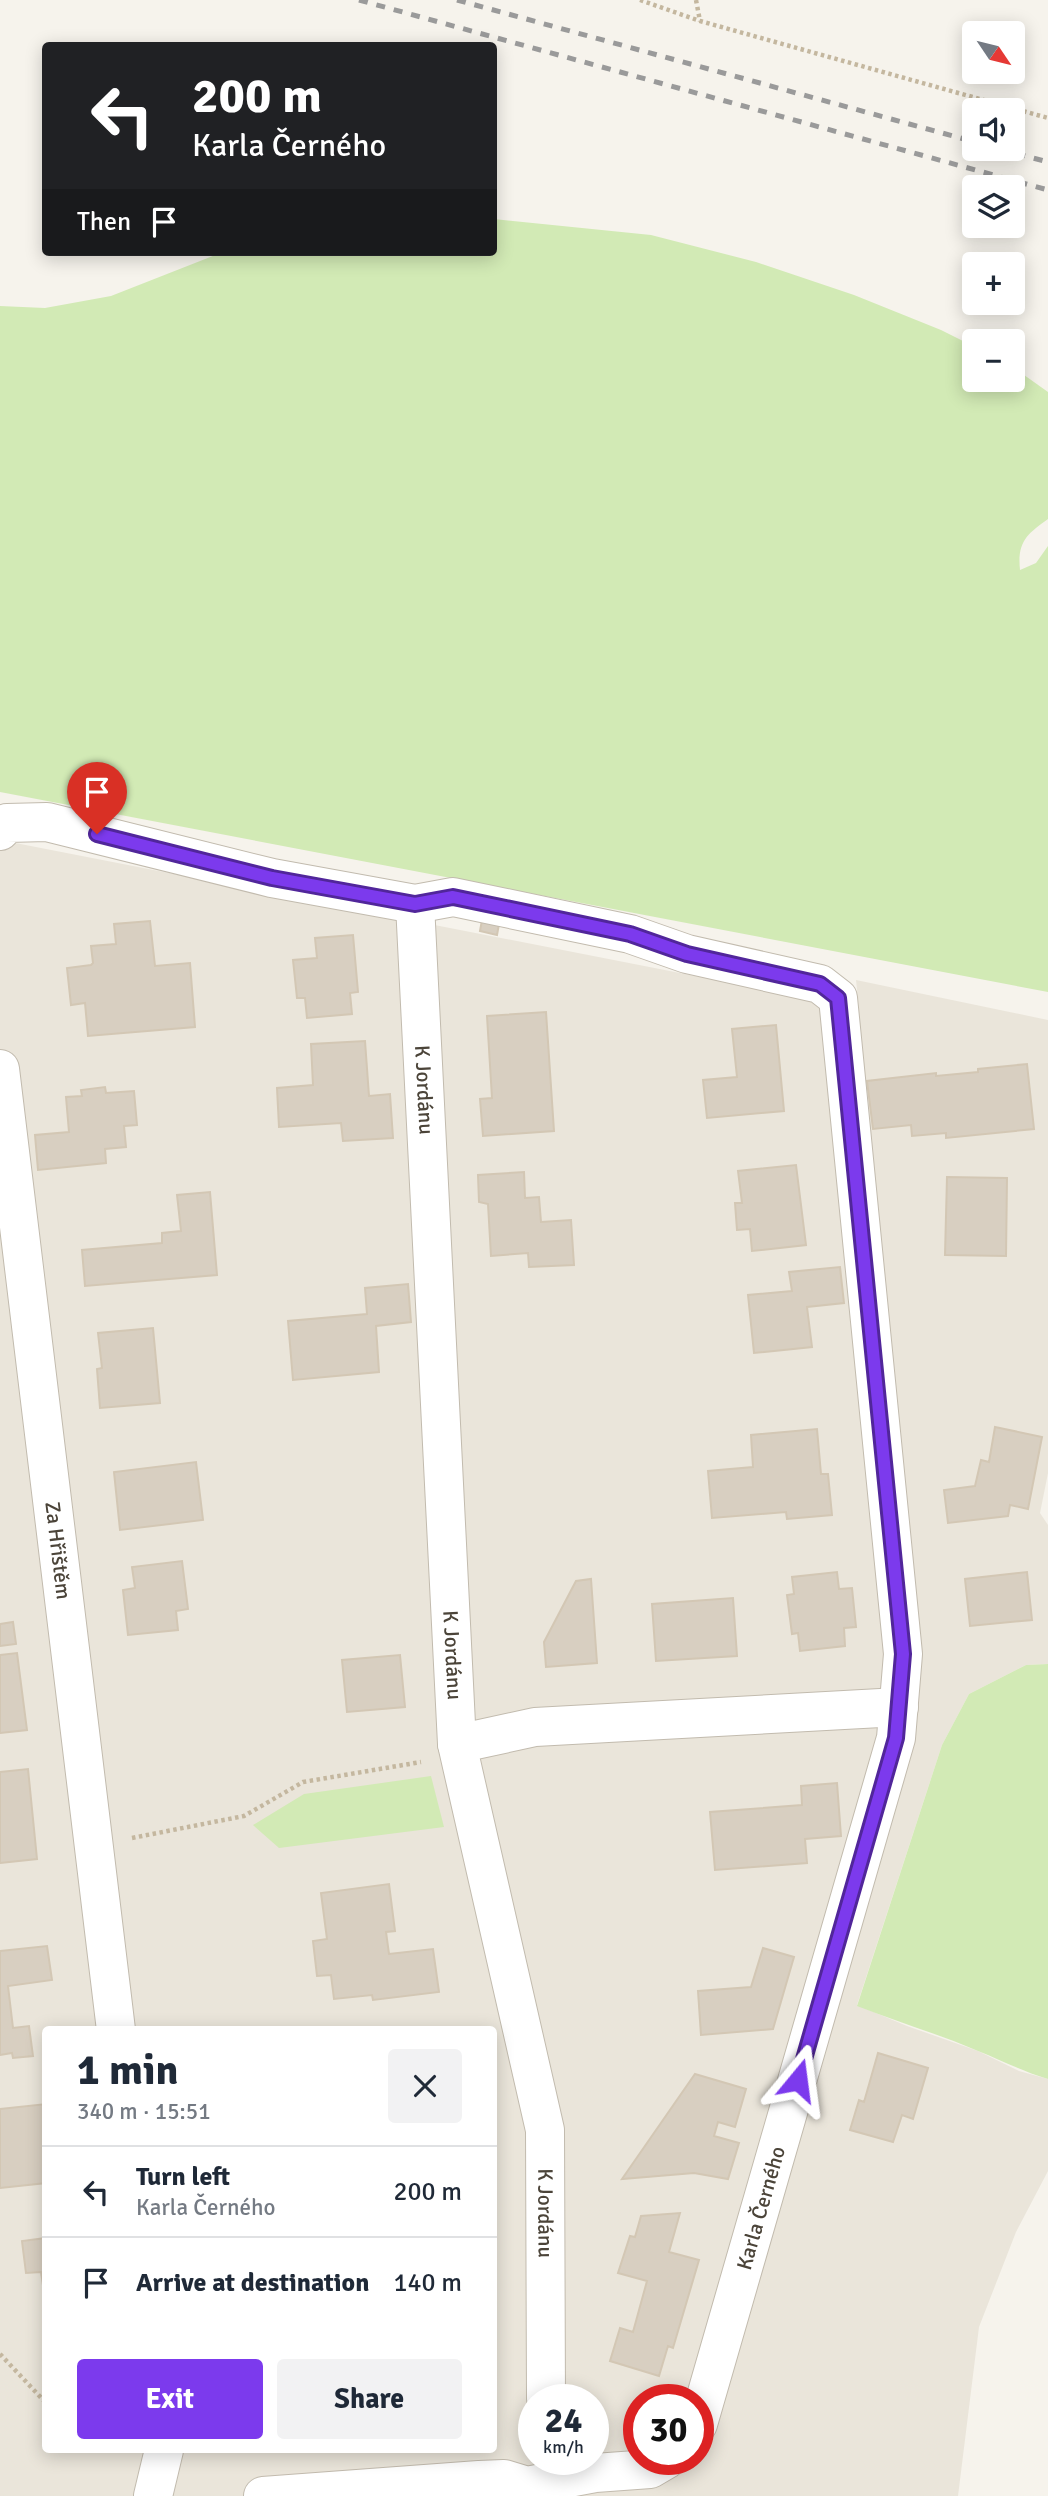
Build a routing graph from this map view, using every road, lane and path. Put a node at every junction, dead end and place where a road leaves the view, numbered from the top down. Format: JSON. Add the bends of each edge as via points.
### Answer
{"nodes":[{"id":1,"x":639,"y":0,"type":"edge"},
{"id":2,"x":696,"y":0,"type":"edge"},
{"id":3,"x":699,"y":21,"type":"junction"},
{"id":4,"x":1048,"y":118,"type":"edge"},
{"id":5,"x":0,"y":831,"type":"edge"},
{"id":6,"x":415,"y":904,"type":"junction"},
{"id":7,"x":0,"y":1069,"type":"edge"},
{"id":8,"x":899,"y":1707,"type":"junction"},
{"id":9,"x":457,"y":1744,"type":"junction"},
{"id":10,"x":93,"y":1845,"type":"junction"},
{"id":11,"x":116,"y":2026,"type":"edge"},
{"id":12,"x":0,"y":2354,"type":"edge"},
{"id":13,"x":546,"y":2384,"type":"edge"},
{"id":14,"x":710,"y":2384,"type":"edge"},
{"id":15,"x":42,"y":2399,"type":"edge"},
{"id":16,"x":164,"y":2453,"type":"edge"},
{"id":17,"x":623,"y":2471,"type":"edge"},
{"id":18,"x":532,"y":2480,"type":"edge"},
{"id":19,"x":158,"y":2495,"type":"edge"},
{"id":20,"x":263,"y":2496,"type":"edge"}],
"edges":[{"from":1,"to":3,"type":"path"},
{"from":2,"to":3,"type":"path"},
{"from":3,"to":4,"type":"path"},
{"from":5,"to":6,"type":"street","name":"Karla Černého","via":[[6,822],[47,822],[272,878]]},
{"from":6,"to":8,"type":"street","name":"Karla Černého","via":[[453,897],[630,934],[687,954],[820,984],[838,998],[903,1654]]},
{"from":6,"to":9,"type":"street","name":"K Jordánu"},
{"from":7,"to":10,"type":"street","name":"Za Hřištěm"},
{"from":8,"to":9,"type":"street","via":[[535,1727]]},
{"from":8,"to":14,"type":"street","name":"Karla Černého","via":[[896,1738]]},
{"from":9,"to":10,"type":"path","via":[[419,1763],[303,1783],[244,1816]]},
{"from":9,"to":13,"type":"street","name":"K Jordánu","via":[[545,2130]]},
{"from":10,"to":11,"type":"street","name":"Za Hřištěm"},
{"from":12,"to":15,"type":"path"},
{"from":16,"to":19,"type":"street"},
{"from":17,"to":18,"type":"street"},
{"from":18,"to":20,"type":"street"}]}
